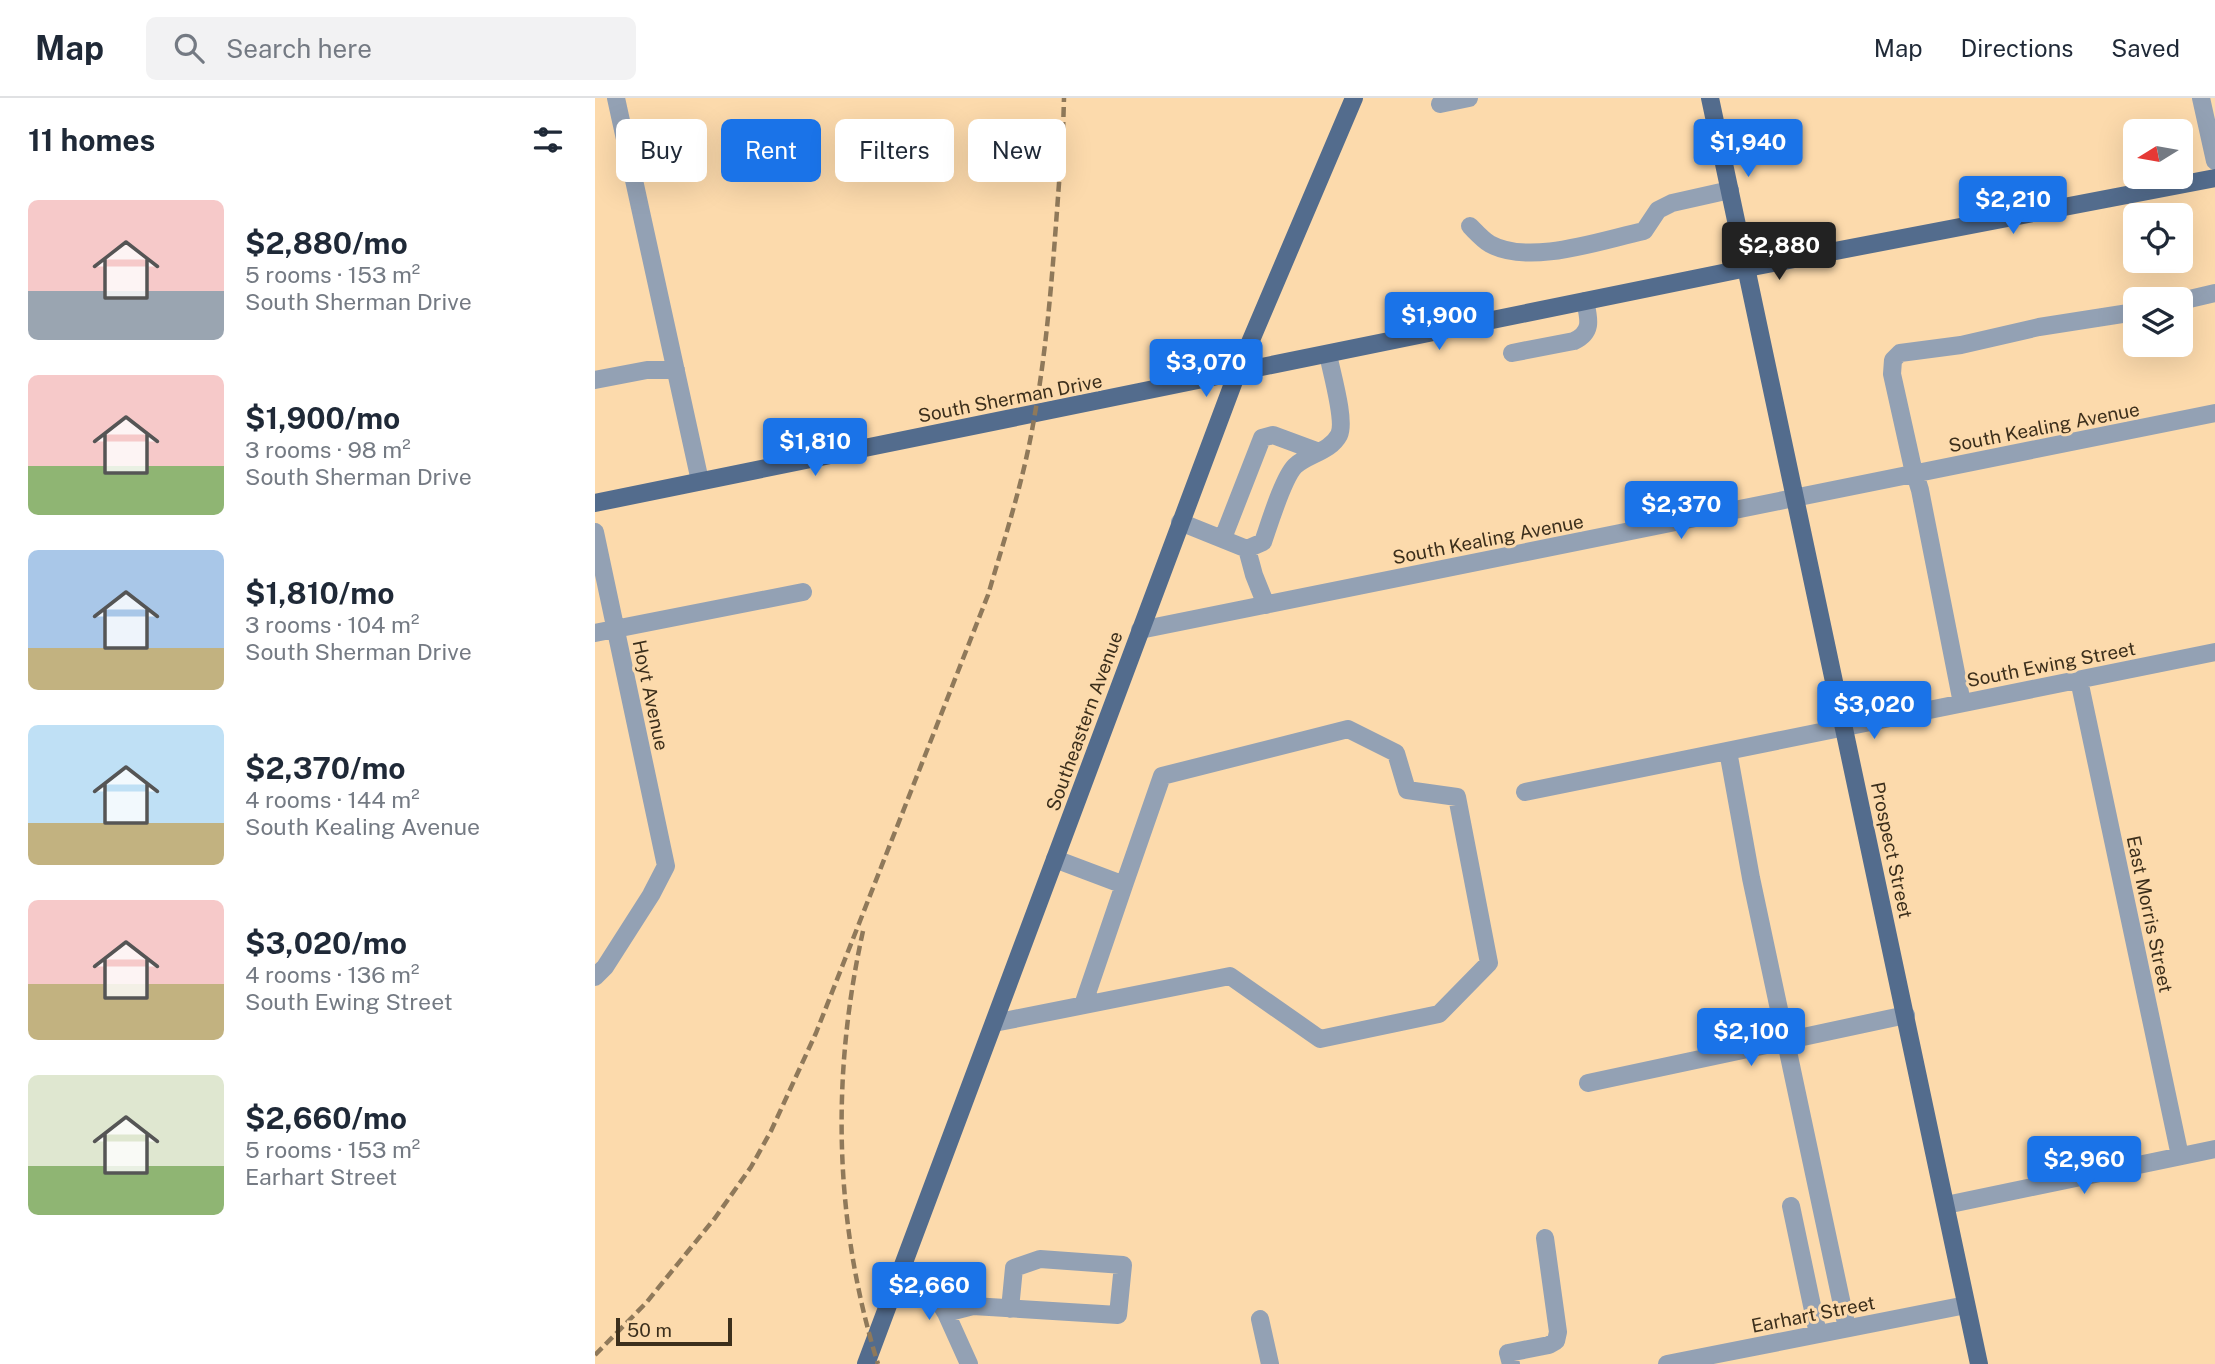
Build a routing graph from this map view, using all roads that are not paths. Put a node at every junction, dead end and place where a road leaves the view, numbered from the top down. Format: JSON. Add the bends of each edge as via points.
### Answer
{"nodes":[{"id":1,"x":616,"y":98,"type":"edge"},
{"id":2,"x":1354,"y":98,"type":"edge"},
{"id":3,"x":1469,"y":98,"type":"edge"},
{"id":4,"x":1710,"y":98,"type":"edge"},
{"id":5,"x":2201,"y":98,"type":"edge"},
{"id":6,"x":1440,"y":104,"type":"dead end"},
{"id":7,"x":2215,"y":161,"type":"edge"},
{"id":8,"x":2215,"y":178,"type":"edge"},
{"id":9,"x":1730,"y":190,"type":"junction"},
{"id":10,"x":1470,"y":226,"type":"dead end"},
{"id":11,"x":1747,"y":268,"type":"junction"},
{"id":12,"x":2215,"y":293,"type":"edge"},
{"id":13,"x":2193,"y":298,"type":"edge"},
{"id":14,"x":1585,"y":301,"type":"junction"},
{"id":15,"x":2123,"y":314,"type":"edge"},
{"id":16,"x":1512,"y":353,"type":"dead end"},
{"id":17,"x":1328,"y":354,"type":"junction"},
{"id":18,"x":676,"y":370,"type":"junction"},
{"id":19,"x":1237,"y":373,"type":"junction"},
{"id":20,"x":595,"y":380,"type":"edge"},
{"id":21,"x":2215,"y":413,"type":"edge"},
{"id":22,"x":1319,"y":452,"type":"junction"},
{"id":23,"x":1916,"y":474,"type":"junction"},
{"id":24,"x":700,"y":481,"type":"junction"},
{"id":25,"x":1795,"y":499,"type":"junction"},
{"id":26,"x":595,"y":503,"type":"edge"},
{"id":27,"x":1180,"y":522,"type":"junction"},
{"id":28,"x":595,"y":532,"type":"edge"},
{"id":29,"x":1223,"y":538,"type":"junction"},
{"id":30,"x":1247,"y":549,"type":"junction"},
{"id":31,"x":803,"y":592,"type":"dead end"},
{"id":32,"x":1266,"y":605,"type":"junction"},
{"id":33,"x":615,"y":629,"type":"junction"},
{"id":34,"x":1140,"y":630,"type":"junction"},
{"id":35,"x":595,"y":633,"type":"edge"},
{"id":36,"x":2215,"y":652,"type":"edge"},
{"id":37,"x":2079,"y":680,"type":"junction"},
{"id":38,"x":1962,"y":704,"type":"junction"},
{"id":39,"x":1844,"y":727,"type":"junction"},
{"id":40,"x":1728,"y":751,"type":"junction"},
{"id":41,"x":1525,"y":792,"type":"dead end"},
{"id":42,"x":1055,"y":859,"type":"junction"},
{"id":43,"x":1124,"y":885,"type":"junction"},
{"id":44,"x":595,"y":977,"type":"edge"},
{"id":45,"x":1083,"y":1005,"type":"junction"},
{"id":46,"x":1906,"y":1015,"type":"junction"},
{"id":47,"x":994,"y":1023,"type":"junction"},
{"id":48,"x":1786,"y":1041,"type":"junction"},
{"id":49,"x":1588,"y":1083,"type":"dead end"},
{"id":50,"x":2215,"y":1149,"type":"edge"},
{"id":51,"x":2180,"y":1156,"type":"junction"},
{"id":52,"x":1946,"y":1205,"type":"junction"},
{"id":53,"x":1791,"y":1206,"type":"dead end"},
{"id":54,"x":1545,"y":1238,"type":"dead end"},
{"id":55,"x":902,"y":1269,"type":"junction"},
{"id":56,"x":1966,"y":1305,"type":"junction"},
{"id":57,"x":1010,"y":1309,"type":"junction"},
{"id":58,"x":946,"y":1313,"type":"junction"},
{"id":59,"x":1260,"y":1319,"type":"dead end"},
{"id":60,"x":1847,"y":1328,"type":"junction"},
{"id":61,"x":1818,"y":1334,"type":"junction"},
{"id":62,"x":866,"y":1364,"type":"edge"},
{"id":63,"x":969,"y":1364,"type":"edge"},
{"id":64,"x":1270,"y":1364,"type":"edge"},
{"id":65,"x":1511,"y":1364,"type":"edge"},
{"id":66,"x":1667,"y":1364,"type":"edge"},
{"id":67,"x":1979,"y":1364,"type":"edge"}],
"edges":[{"from":1,"to":18,"type":"street"},
{"from":2,"to":19,"type":"main road","name":"Southeastern Avenue"},
{"from":3,"to":6,"type":"street"},
{"from":4,"to":9,"type":"main road","name":"Prospect Street"},
{"from":5,"to":7,"type":"street"},
{"from":8,"to":11,"type":"main road","name":"South Sherman Drive"},
{"from":9,"to":10,"type":"street","via":[[1658,209],[1644,231],[1551,252],[1517,252],[1490,244]]},
{"from":9,"to":11,"type":"main road","name":"Prospect Street"},
{"from":11,"to":14,"type":"main road","name":"South Sherman Drive"},
{"from":11,"to":25,"type":"main road","name":"Prospect Street"},
{"from":12,"to":13,"type":"street"},
{"from":14,"to":16,"type":"street","via":[[1589,320],[1583,337]]},
{"from":14,"to":17,"type":"main road","name":"South Sherman Drive"},
{"from":15,"to":23,"type":"street","via":[[1900,353],[1893,360],[1892,374]]},
{"from":17,"to":19,"type":"main road","name":"South Sherman Drive"},
{"from":17,"to":22,"type":"street","via":[[1340,433],[1332,445]]},
{"from":18,"to":20,"type":"street","via":[[647,370]]},
{"from":18,"to":24,"type":"street"},
{"from":19,"to":24,"type":"main road","name":"South Sherman Drive"},
{"from":19,"to":27,"type":"main road","name":"Southeastern Avenue"},
{"from":21,"to":23,"type":"street","name":"South Kealing Avenue"},
{"from":22,"to":29,"type":"street","via":[[1273,435],[1262,438]]},
{"from":22,"to":30,"type":"street","via":[[1292,468],[1263,542]]},
{"from":23,"to":25,"type":"street","name":"South Kealing Avenue"},
{"from":23,"to":38,"type":"street"},
{"from":24,"to":26,"type":"main road","name":"South Sherman Drive"},
{"from":25,"to":32,"type":"street","name":"South Kealing Avenue"},
{"from":25,"to":39,"type":"main road","name":"Prospect Street"},
{"from":27,"to":29,"type":"street"},
{"from":27,"to":34,"type":"main road","name":"Southeastern Avenue"},
{"from":28,"to":33,"type":"street","name":"Hoyt Avenue"},
{"from":29,"to":30,"type":"street"},
{"from":30,"to":32,"type":"street"},
{"from":31,"to":33,"type":"street"},
{"from":32,"to":34,"type":"street","name":"South Kealing Avenue"},
{"from":33,"to":35,"type":"street"},
{"from":33,"to":44,"type":"street","name":"Hoyt Avenue","via":[[666,866]]},
{"from":34,"to":42,"type":"main road","name":"Southeastern Avenue"},
{"from":36,"to":37,"type":"street","name":"South Ewing Street"},
{"from":37,"to":38,"type":"street","name":"South Ewing Street"},
{"from":37,"to":51,"type":"street","name":"East Morris Street"},
{"from":38,"to":39,"type":"street","name":"South Ewing Street"},
{"from":39,"to":40,"type":"street","name":"South Ewing Street"},
{"from":39,"to":46,"type":"main road","name":"Prospect Street"},
{"from":40,"to":41,"type":"street","name":"South Ewing Street"},
{"from":40,"to":48,"type":"street"},
{"from":42,"to":43,"type":"street"},
{"from":42,"to":47,"type":"main road","name":"Southeastern Avenue"},
{"from":43,"to":45,"type":"street"},
{"from":43,"to":45,"type":"street","via":[[1162,776],[1348,729],[1396,753],[1407,790],[1457,797],[1489,963],[1439,1014],[1320,1039],[1230,976]]},
{"from":45,"to":47,"type":"street"},
{"from":46,"to":48,"type":"street"},
{"from":46,"to":52,"type":"main road","name":"Prospect Street"},
{"from":47,"to":55,"type":"main road","name":"Southeastern Avenue"},
{"from":48,"to":49,"type":"street"},
{"from":48,"to":60,"type":"street"},
{"from":50,"to":51,"type":"street"},
{"from":51,"to":52,"type":"street"},
{"from":52,"to":56,"type":"main road","name":"Prospect Street"},
{"from":53,"to":61,"type":"street"},
{"from":54,"to":65,"type":"street","via":[[1556,1341],[1508,1353]]},
{"from":55,"to":58,"type":"street","via":[[937,1298]]},
{"from":55,"to":62,"type":"main road","name":"Southeastern Avenue"},
{"from":56,"to":60,"type":"street","name":"Earhart Street"},
{"from":56,"to":67,"type":"main road","name":"Prospect Street"},
{"from":57,"to":57,"type":"street","via":[[1118,1315],[1123,1265],[1041,1259],[1025,1263],[1014,1268]]},
{"from":57,"to":58,"type":"street","via":[[963,1307]]},
{"from":58,"to":63,"type":"street"},
{"from":59,"to":64,"type":"street"},
{"from":60,"to":61,"type":"street","name":"Earhart Street"},
{"from":61,"to":66,"type":"street","name":"Earhart Street"}]}
